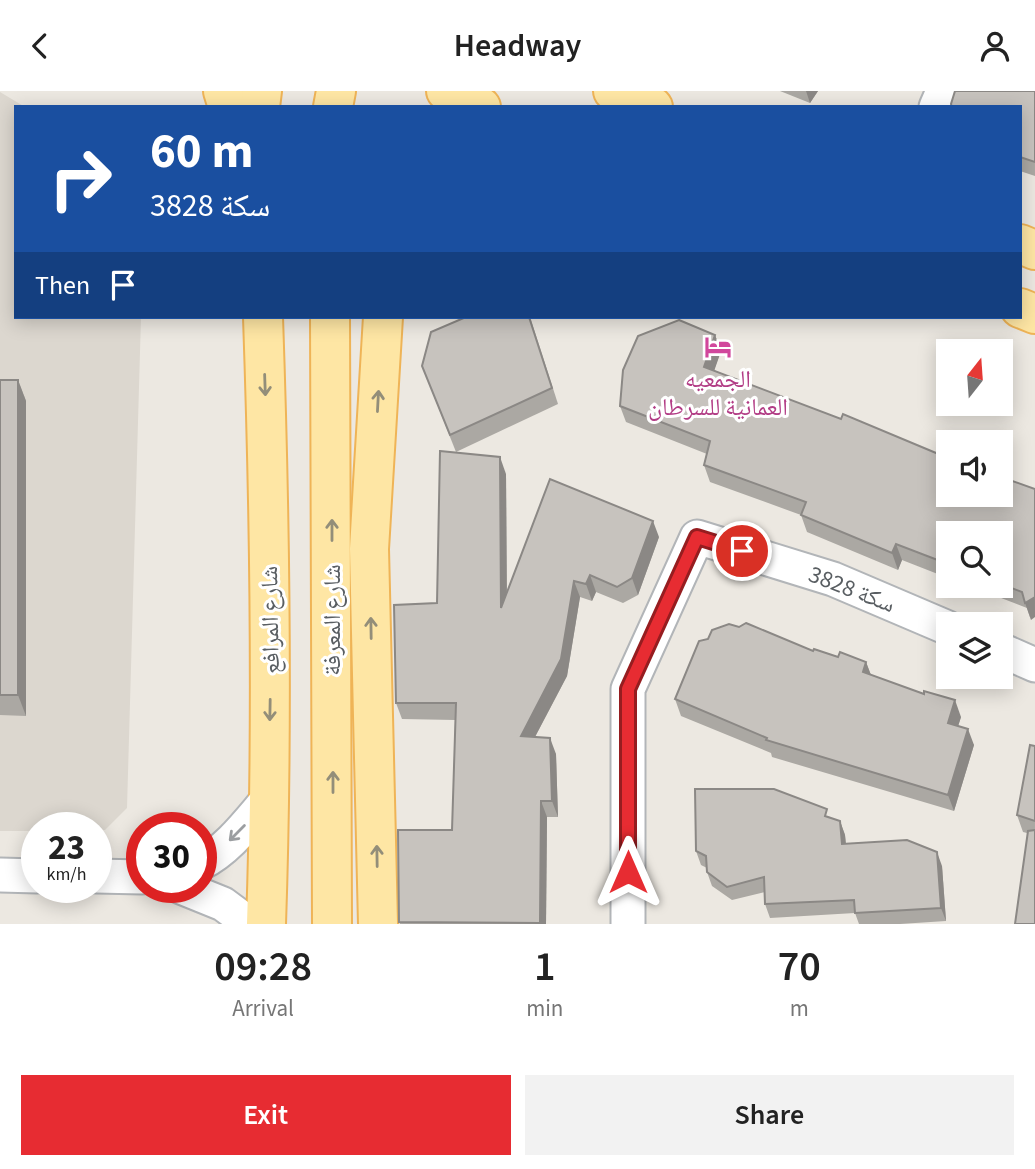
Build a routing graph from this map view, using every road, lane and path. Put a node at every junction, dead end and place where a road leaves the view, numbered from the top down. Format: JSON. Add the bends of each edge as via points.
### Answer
{"nodes":[{"id":1,"x":446,"y":91,"type":"edge"},
{"id":2,"x":613,"y":91,"type":"edge"},
{"id":3,"x":477,"y":105,"type":"edge"},
{"id":4,"x":648,"y":105,"type":"edge"},
{"id":5,"x":262,"y":319,"type":"edge"},
{"id":6,"x":383,"y":319,"type":"edge"},
{"id":7,"x":333,"y":326,"type":"edge"},
{"id":8,"x":936,"y":623,"type":"edge"},
{"id":9,"x":1013,"y":655,"type":"edge"},
{"id":10,"x":1035,"y":665,"type":"edge"},
{"id":11,"x":269,"y":798,"type":"junction"},
{"id":12,"x":217,"y":852,"type":"edge"},
{"id":13,"x":0,"y":875,"type":"edge"},
{"id":14,"x":21,"y":876,"type":"edge"},
{"id":15,"x":217,"y":902,"type":"edge"},
{"id":16,"x":250,"y":924,"type":"edge"},
{"id":17,"x":266,"y":924,"type":"edge"},
{"id":18,"x":332,"y":924,"type":"edge"},
{"id":19,"x":378,"y":924,"type":"edge"},
{"id":20,"x":628,"y":924,"type":"edge"}],
"edges":[{"from":1,"to":3,"type":"main road"},
{"from":2,"to":4,"type":"main road"},
{"from":5,"to":11,"type":"main road","name":"شارع المرافع","one_way":true,"via":[[268,458]]},
{"from":19,"to":6,"type":"main road","one_way":true,"via":[[369,549]]},
{"from":18,"to":7,"type":"main road","name":"شارع المعرفة","one_way":true},
{"from":8,"to":20,"type":"street","name":"سكة 3828","via":[[833,579],[697,537],[628,689]]},
{"from":9,"to":10,"type":"street"},
{"from":11,"to":12,"type":"street","one_way":true},
{"from":11,"to":17,"type":"main road","name":"شارع المرافع"},
{"from":13,"to":14,"type":"street"},
{"from":15,"to":16,"type":"street"}]}
